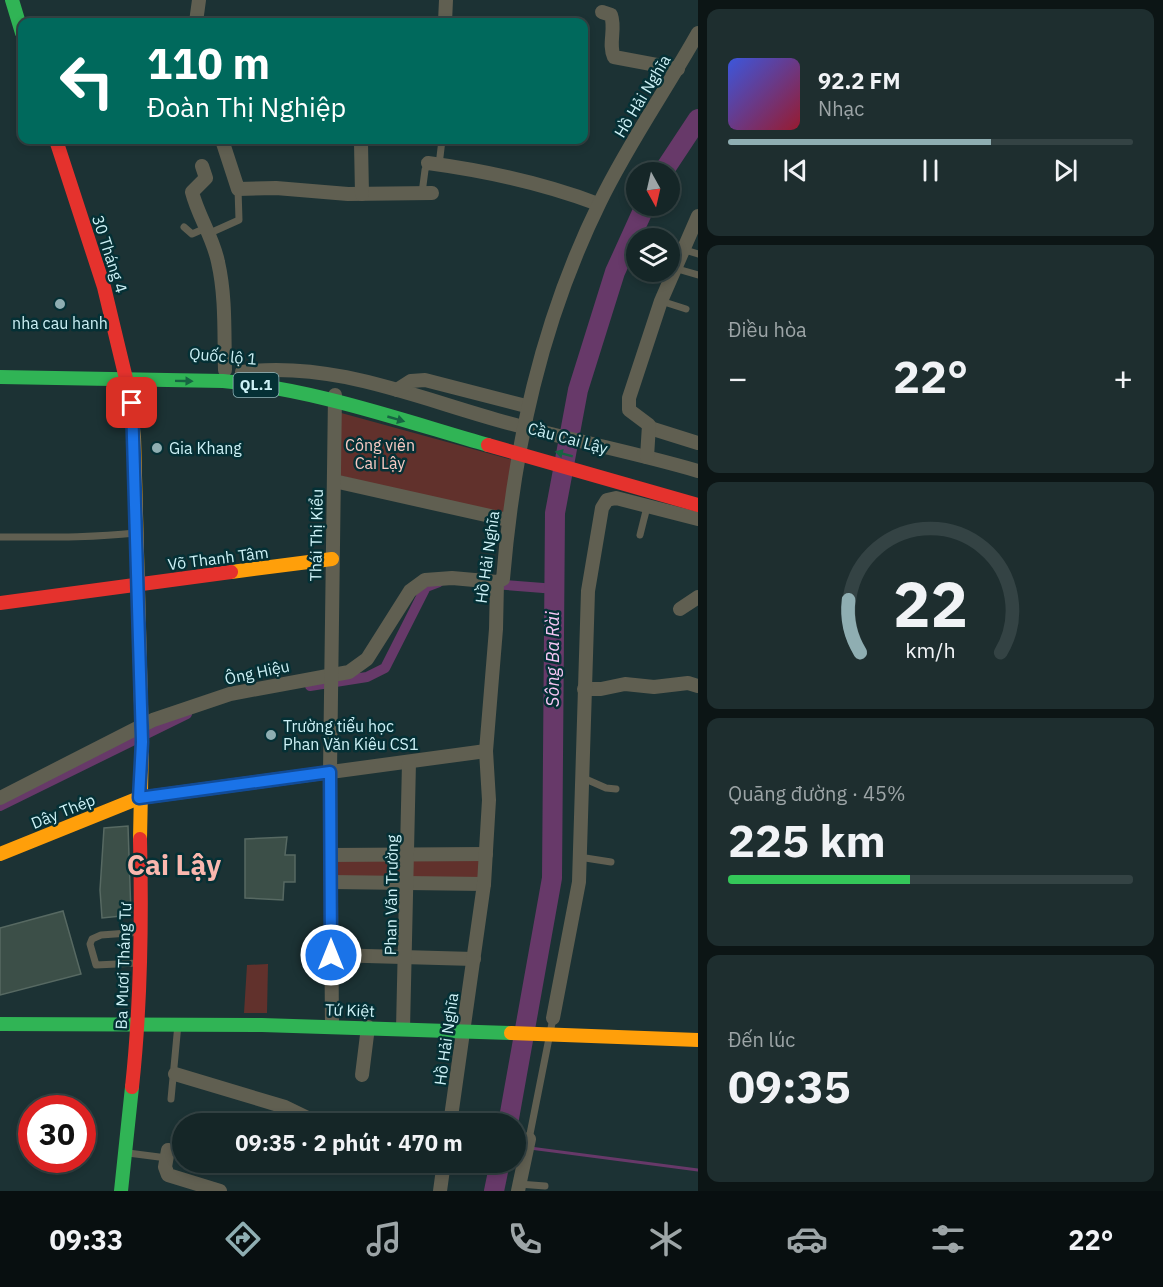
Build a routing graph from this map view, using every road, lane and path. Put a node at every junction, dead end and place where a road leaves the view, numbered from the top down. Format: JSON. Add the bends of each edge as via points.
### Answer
{"nodes":[{"id":1,"x":12,"y":0,"type":"edge"},
{"id":2,"x":200,"y":0,"type":"edge"},
{"id":3,"x":446,"y":0,"type":"edge"},
{"id":4,"x":602,"y":12,"type":"dead end"},
{"id":5,"x":196,"y":18,"type":"edge"},
{"id":6,"x":445,"y":18,"type":"edge"},
{"id":7,"x":18,"y":20,"type":"edge"},
{"id":8,"x":698,"y":33,"type":"edge"},
{"id":9,"x":678,"y":69,"type":"junction"},
{"id":10,"x":57,"y":144,"type":"edge"},
{"id":11,"x":223,"y":144,"type":"edge"},
{"id":12,"x":361,"y":144,"type":"edge"},
{"id":13,"x":440,"y":144,"type":"edge"},
{"id":14,"x":433,"y":164,"type":"junction"},
{"id":15,"x":202,"y":166,"type":"dead end"},
{"id":16,"x":238,"y":189,"type":"junction"},
{"id":17,"x":427,"y":193,"type":"joint"},
{"id":18,"x":362,"y":194,"type":"junction"},
{"id":19,"x":598,"y":204,"type":"junction"},
{"id":20,"x":698,"y":216,"type":"edge"},
{"id":21,"x":184,"y":227,"type":"dead end"},
{"id":22,"x":209,"y":230,"type":"junction"},
{"id":23,"x":682,"y":249,"type":"junction"},
{"id":24,"x":680,"y":254,"type":"edge"},
{"id":25,"x":698,"y":254,"type":"edge"},
{"id":26,"x":680,"y":270,"type":"edge"},
{"id":27,"x":698,"y":275,"type":"edge"},
{"id":28,"x":668,"y":282,"type":"edge"},
{"id":29,"x":661,"y":301,"type":"junction"},
{"id":30,"x":686,"y":309,"type":"dead end"},
{"id":31,"x":0,"y":366,"type":"edge"},
{"id":32,"x":225,"y":370,"type":"junction"},
{"id":33,"x":242,"y":372,"type":"junction"},
{"id":34,"x":127,"y":374,"type":"junction"},
{"id":35,"x":0,"y":377,"type":"edge"},
{"id":36,"x":397,"y":390,"type":"junction"},
{"id":37,"x":335,"y":397,"type":"junction"},
{"id":38,"x":526,"y":406,"type":"junction"},
{"id":39,"x":650,"y":428,"type":"junction"},
{"id":40,"x":698,"y":443,"type":"edge"},
{"id":41,"x":506,"y":444,"type":"joint"},
{"id":42,"x":647,"y":457,"type":"junction"},
{"id":43,"x":698,"y":471,"type":"edge"},
{"id":44,"x":617,"y":475,"type":"junction"},
{"id":45,"x":333,"y":481,"type":"junction"},
{"id":46,"x":698,"y":494,"type":"edge"},
{"id":47,"x":698,"y":505,"type":"edge"},
{"id":48,"x":647,"y":507,"type":"junction"},
{"id":49,"x":698,"y":519,"type":"edge"},
{"id":50,"x":508,"y":520,"type":"junction"},
{"id":51,"x":137,"y":532,"type":"junction"},
{"id":52,"x":640,"y":535,"type":"dead end"},
{"id":53,"x":0,"y":537,"type":"edge"},
{"id":54,"x":332,"y":559,"type":"junction"},
{"id":55,"x":138,"y":584,"type":"junction"},
{"id":56,"x":496,"y":588,"type":"junction"},
{"id":57,"x":698,"y":597,"type":"edge"},
{"id":58,"x":0,"y":603,"type":"edge"},
{"id":59,"x":680,"y":609,"type":"dead end"},
{"id":60,"x":331,"y":677,"type":"junction"},
{"id":61,"x":698,"y":686,"type":"edge"},
{"id":62,"x":584,"y":689,"type":"junction"},
{"id":63,"x":486,"y":751,"type":"junction"},
{"id":64,"x":409,"y":762,"type":"junction"},
{"id":65,"x":330,"y":772,"type":"junction"},
{"id":66,"x":581,"y":777,"type":"junction"},
{"id":67,"x":616,"y":789,"type":"dead end"},
{"id":68,"x":0,"y":797,"type":"edge"},
{"id":69,"x":139,"y":798,"type":"junction"},
{"id":70,"x":0,"y":854,"type":"edge"},
{"id":71,"x":486,"y":854,"type":"junction"},
{"id":72,"x":330,"y":855,"type":"junction"},
{"id":73,"x":407,"y":856,"type":"junction"},
{"id":74,"x":579,"y":857,"type":"junction"},
{"id":75,"x":611,"y":862,"type":"dead end"},
{"id":76,"x":331,"y":882,"type":"junction"},
{"id":77,"x":406,"y":883,"type":"junction"},
{"id":78,"x":484,"y":884,"type":"junction"},
{"id":79,"x":142,"y":932,"type":"junction"},
{"id":80,"x":331,"y":955,"type":"junction"},
{"id":81,"x":406,"y":958,"type":"junction"},
{"id":82,"x":474,"y":959,"type":"junction"},
{"id":83,"x":141,"y":963,"type":"junction"},
{"id":84,"x":553,"y":1018,"type":"joint"},
{"id":85,"x":138,"y":1022,"type":"junction"},
{"id":86,"x":178,"y":1022,"type":"junction"},
{"id":87,"x":0,"y":1024,"type":"edge"},
{"id":88,"x":332,"y":1026,"type":"junction"},
{"id":89,"x":368,"y":1027,"type":"junction"},
{"id":90,"x":403,"y":1029,"type":"junction"},
{"id":91,"x":465,"y":1031,"type":"junction"},
{"id":92,"x":547,"y":1038,"type":"junction"},
{"id":93,"x":698,"y":1040,"type":"edge"},
{"id":94,"x":175,"y":1074,"type":"junction"},
{"id":95,"x":362,"y":1075,"type":"dead end"},
{"id":96,"x":171,"y":1099,"type":"dead end"},
{"id":97,"x":297,"y":1113,"type":"edge"},
{"id":98,"x":452,"y":1113,"type":"edge"},
{"id":99,"x":528,"y":1146,"type":"joint"},
{"id":100,"x":125,"y":1152,"type":"junction"},
{"id":101,"x":167,"y":1154,"type":"joint"},
{"id":102,"x":442,"y":1173,"type":"edge"},
{"id":103,"x":173,"y":1177,"type":"junction"},
{"id":104,"x":545,"y":1186,"type":"dead end"},
{"id":105,"x":518,"y":1188,"type":"edge"},
{"id":106,"x":121,"y":1191,"type":"edge"},
{"id":107,"x":171,"y":1191,"type":"edge"},
{"id":108,"x":220,"y":1191,"type":"edge"},
{"id":109,"x":440,"y":1191,"type":"edge"}],
"edges":[{"from":1,"to":7,"type":"main road"},
{"from":2,"to":5,"type":"street"},
{"from":3,"to":6,"type":"street"},
{"from":4,"to":9,"type":"street","via":[[611,15],[614,23],[614,57]]},
{"from":8,"to":9,"type":"street","name":"Hồ Hải Nghĩa"},
{"from":9,"to":19,"type":"street","name":"Hồ Hải Nghĩa"},
{"from":10,"to":34,"type":"main road","name":"30 Tháng 4","via":[[97,264]]},
{"from":11,"to":16,"type":"street"},
{"from":12,"to":18,"type":"street"},
{"from":13,"to":14,"type":"lane"},
{"from":14,"to":17,"type":"lane","via":[[425,170]]},
{"from":14,"to":19,"type":"street","via":[[490,172],[562,190]]},
{"from":15,"to":22,"type":"street","via":[[206,178],[192,192]]},
{"from":16,"to":18,"type":"street"},
{"from":16,"to":22,"type":"lane","via":[[239,220]]},
{"from":17,"to":18,"type":"street"},
{"from":19,"to":38,"type":"street","name":"Hồ Hải Nghĩa","via":[[561,295]]},
{"from":20,"to":23,"type":"street"},
{"from":21,"to":22,"type":"lane","via":[[192,234]]},
{"from":22,"to":32,"type":"street","via":[[223,294]]},
{"from":23,"to":24,"type":"street"},
{"from":23,"to":25,"type":"lane"},
{"from":26,"to":27,"type":"lane"},
{"from":28,"to":29,"type":"street"},
{"from":29,"to":30,"type":"lane"},
{"from":29,"to":39,"type":"street","via":[[628,403],[629,410]]},
{"from":31,"to":34,"type":"main road","name":"Quốc lộ 1","number":"QL.1"},
{"from":32,"to":33,"type":"main road","name":"Quốc lộ 1","number":"QL.1"},
{"from":32,"to":34,"type":"main road","name":"Quốc lộ 1","number":"QL.1"},
{"from":33,"to":36,"type":"street","name":"Cầu Cai Lậy","via":[[273,368],[307,370]]},
{"from":33,"to":37,"type":"main road","name":"Quốc lộ 1","number":"QL.1"},
{"from":34,"to":35,"type":"main road","name":"Quốc lộ 1","number":"QL.1"},
{"from":34,"to":37,"type":"main road","name":"Quốc lộ 1","number":"QL.1","one_way":true,"via":[[255,384]]},
{"from":34,"to":51,"type":"main road","via":[[134,437]]},
{"from":36,"to":38,"type":"street","via":[[411,381],[425,380]]},
{"from":36,"to":42,"type":"street","name":"Cầu Cai Lậy","via":[[515,425]]},
{"from":37,"to":41,"type":"main road","name":"Quốc lộ 1","number":"QL.1","via":[[416,411]]},
{"from":37,"to":45,"type":"street","name":"Thái Thị Kiểu"},
{"from":38,"to":50,"type":"street","name":"Hồ Hải Nghĩa"},
{"from":39,"to":40,"type":"street"},
{"from":39,"to":42,"type":"street"},
{"from":41,"to":44,"type":"main road","name":"Cầu Cai Lậy","number":"QL.1"},
{"from":42,"to":43,"type":"street","name":"Cầu Cai Lậy"},
{"from":44,"to":46,"type":"main road","number":"QL.1"},
{"from":44,"to":47,"type":"main road","number":"QL.1"},
{"from":45,"to":50,"type":"street"},
{"from":45,"to":54,"type":"street","name":"Thái Thị Kiểu"},
{"from":48,"to":49,"type":"street"},
{"from":48,"to":52,"type":"lane"},
{"from":48,"to":62,"type":"street","via":[[616,498],[607,500],[602,508],[588,591]]},
{"from":50,"to":56,"type":"street","name":"Hồ Hải Nghĩa","via":[[503,579]]},
{"from":51,"to":53,"type":"lane","via":[[70,538]]},
{"from":51,"to":55,"type":"main road"},
{"from":54,"to":55,"type":"main road","name":"Võ Thanh Tâm"},
{"from":54,"to":60,"type":"street","name":"Thái Thị Kiểu"},
{"from":55,"to":58,"type":"main road","name":"Võ Thanh Tâm"},
{"from":55,"to":69,"type":"main road","name":"Ba Mươi Tháng Tư","via":[[142,742]]},
{"from":56,"to":60,"type":"street","name":"Ông Hiệu","via":[[435,578],[418,584],[367,659],[349,672]]},
{"from":56,"to":63,"type":"street","name":"Hồ Hải Nghĩa"},
{"from":57,"to":59,"type":"street"},
{"from":60,"to":65,"type":"street","name":"Thái Thị Kiểu"},
{"from":60,"to":68,"type":"street","name":"Ông Hiệu","via":[[230,694],[153,720]]},
{"from":61,"to":62,"type":"street","via":[[625,684],[601,690]]},
{"from":62,"to":66,"type":"street"},
{"from":63,"to":64,"type":"street"},
{"from":63,"to":71,"type":"street","name":"Hồ Hải Nghĩa"},
{"from":64,"to":65,"type":"street"},
{"from":64,"to":73,"type":"street","name":"Phan Văn Trường"},
{"from":65,"to":69,"type":"street"},
{"from":65,"to":72,"type":"street"},
{"from":66,"to":67,"type":"lane"},
{"from":66,"to":74,"type":"street"},
{"from":69,"to":70,"type":"main road","name":"Dây Thép"},
{"from":69,"to":79,"type":"main road","name":"Ba Mươi Tháng Tư"},
{"from":71,"to":73,"type":"street"},
{"from":71,"to":78,"type":"street","name":"Hồ Hải Nghĩa"},
{"from":72,"to":73,"type":"street"},
{"from":72,"to":76,"type":"street"},
{"from":73,"to":77,"type":"street","name":"Phan Văn Trường"},
{"from":74,"to":75,"type":"lane"},
{"from":74,"to":84,"type":"street","via":[[577,898]]},
{"from":76,"to":77,"type":"street"},
{"from":76,"to":80,"type":"street"},
{"from":77,"to":78,"type":"street"},
{"from":77,"to":81,"type":"street","name":"Phan Văn Trường"},
{"from":78,"to":82,"type":"street","name":"Hồ Hải Nghĩa"},
{"from":79,"to":83,"type":"main road","name":"Ba Mươi Tháng Tư"},
{"from":79,"to":83,"type":"lane","via":[[101,935],[90,944],[96,965]]},
{"from":80,"to":81,"type":"street"},
{"from":80,"to":88,"type":"street"},
{"from":81,"to":82,"type":"street"},
{"from":81,"to":90,"type":"street","name":"Phan Văn Trường"},
{"from":82,"to":91,"type":"street","name":"Hồ Hải Nghĩa"},
{"from":83,"to":85,"type":"main road","name":"Ba Mươi Tháng Tư"},
{"from":84,"to":92,"type":"lane"},
{"from":85,"to":86,"type":"main road","name":"Tứ Kiệt"},
{"from":85,"to":87,"type":"main road","name":"Tứ Kiệt"},
{"from":85,"to":100,"type":"main road","name":"Ba Mươi Tháng Tư"},
{"from":86,"to":88,"type":"main road","name":"Tứ Kiệt"},
{"from":86,"to":94,"type":"lane"},
{"from":88,"to":89,"type":"main road","name":"Tứ Kiệt"},
{"from":89,"to":90,"type":"main road","name":"Tứ Kiệt"},
{"from":89,"to":95,"type":"street"},
{"from":90,"to":91,"type":"main road","name":"Tứ Kiệt"},
{"from":91,"to":92,"type":"main road","name":"Tứ Kiệt"},
{"from":91,"to":98,"type":"street","name":"Hồ Hải Nghĩa"},
{"from":92,"to":93,"type":"main road","name":"Tứ Kiệt"},
{"from":92,"to":99,"type":"lane"},
{"from":94,"to":96,"type":"lane"},
{"from":94,"to":97,"type":"street"},
{"from":99,"to":105,"type":"street"},
{"from":100,"to":101,"type":"lane"},
{"from":100,"to":106,"type":"main road","name":"Ba Mươi Tháng Tư"},
{"from":101,"to":103,"type":"street","via":[[165,1172]]},
{"from":102,"to":109,"type":"street"},
{"from":103,"to":107,"type":"street"},
{"from":103,"to":108,"type":"street"},
{"from":104,"to":105,"type":"lane"}]}
